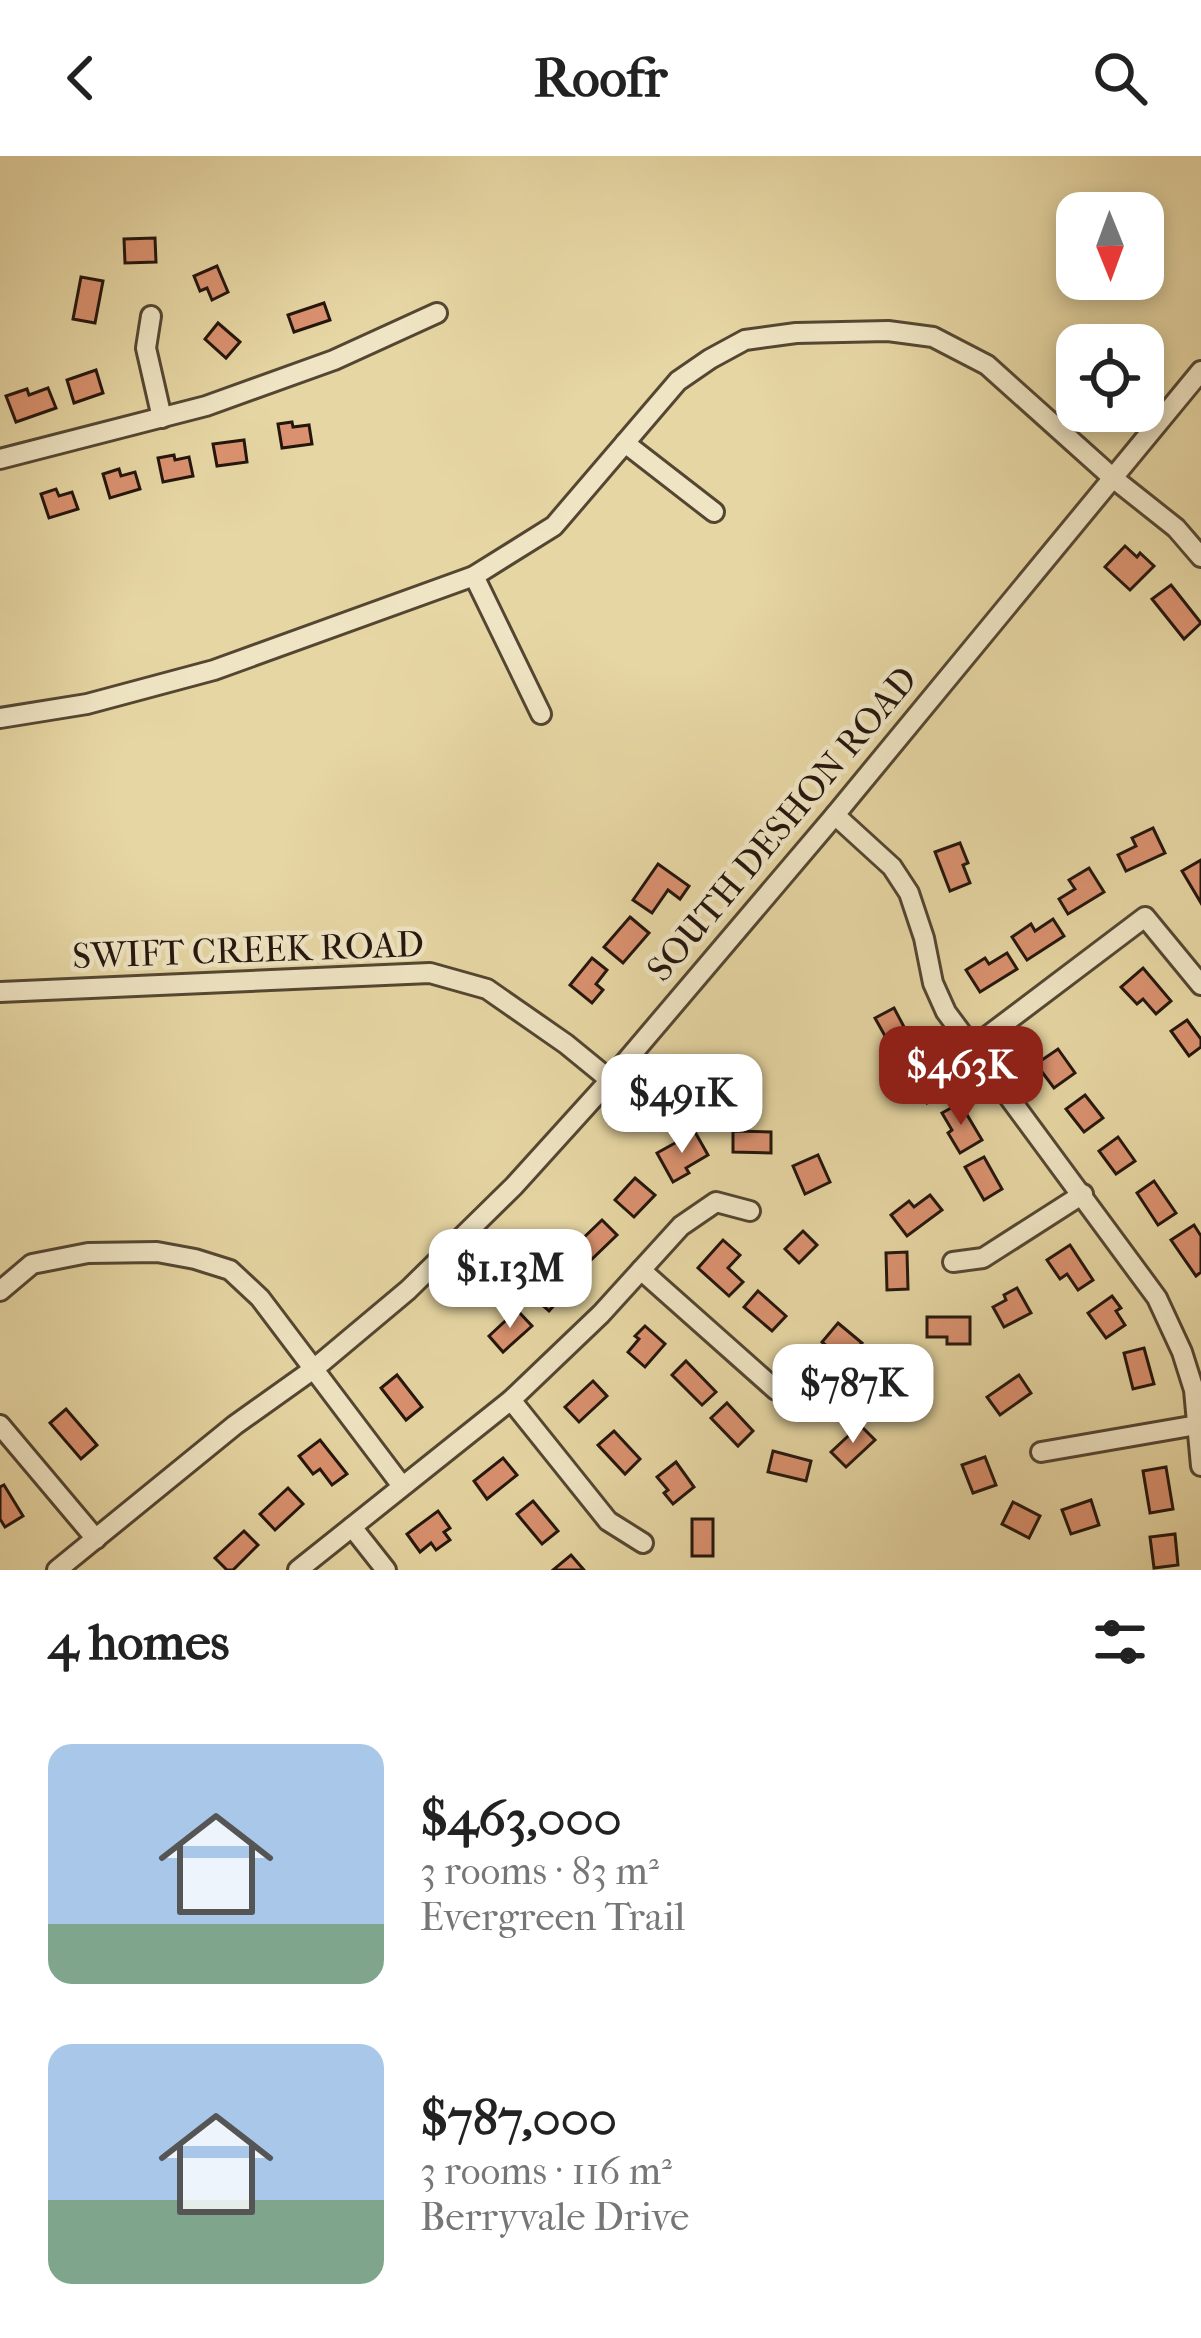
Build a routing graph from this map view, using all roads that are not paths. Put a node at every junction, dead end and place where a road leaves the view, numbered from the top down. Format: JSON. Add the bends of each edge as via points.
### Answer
{"nodes":[{"id":1,"x":437,"y":313,"type":"dead end"},
{"id":2,"x":151,"y":316,"type":"dead end"},
{"id":3,"x":1201,"y":371,"type":"edge"},
{"id":4,"x":162,"y":418,"type":"junction"},
{"id":5,"x":625,"y":443,"type":"junction"},
{"id":6,"x":0,"y":460,"type":"edge"},
{"id":7,"x":1113,"y":478,"type":"junction"},
{"id":8,"x":714,"y":512,"type":"dead end"},
{"id":9,"x":1201,"y":557,"type":"edge"},
{"id":10,"x":474,"y":576,"type":"junction"},
{"id":11,"x":541,"y":714,"type":"dead end"},
{"id":12,"x":0,"y":718,"type":"edge"},
{"id":13,"x":835,"y":815,"type":"junction"},
{"id":14,"x":1201,"y":985,"type":"edge"},
{"id":15,"x":0,"y":992,"type":"edge"},
{"id":16,"x":973,"y":1048,"type":"junction"},
{"id":17,"x":610,"y":1080,"type":"junction"},
{"id":18,"x":1083,"y":1194,"type":"junction"},
{"id":19,"x":750,"y":1211,"type":"dead end"},
{"id":20,"x":953,"y":1262,"type":"dead end"},
{"id":21,"x":640,"y":1270,"type":"junction"},
{"id":22,"x":1,"y":1287,"type":"edge"},
{"id":23,"x":315,"y":1368,"type":"junction"},
{"id":24,"x":810,"y":1399,"type":"dead end"},
{"id":25,"x":511,"y":1400,"type":"junction"},
{"id":26,"x":0,"y":1425,"type":"edge"},
{"id":27,"x":1197,"y":1425,"type":"junction"},
{"id":28,"x":1041,"y":1452,"type":"dead end"},
{"id":29,"x":1201,"y":1466,"type":"edge"},
{"id":30,"x":402,"y":1486,"type":"junction"},
{"id":31,"x":352,"y":1527,"type":"junction"},
{"id":32,"x":96,"y":1539,"type":"junction"},
{"id":33,"x":643,"y":1543,"type":"dead end"},
{"id":34,"x":57,"y":1570,"type":"edge"},
{"id":35,"x":298,"y":1570,"type":"edge"},
{"id":36,"x":386,"y":1570,"type":"edge"}],
"edges":[{"from":1,"to":4,"type":"street","via":[[334,360]]},
{"from":2,"to":4,"type":"street","via":[[146,348]]},
{"from":3,"to":7,"type":"street","name":"SOUTH DESHON ROAD"},
{"from":4,"to":6,"type":"street"},
{"from":5,"to":7,"type":"street","via":[[678,381],[745,340],[889,331],[933,337],[987,365]]},
{"from":5,"to":8,"type":"street"},
{"from":5,"to":10,"type":"street","via":[[554,526]]},
{"from":7,"to":9,"type":"street"},
{"from":7,"to":13,"type":"street","name":"SOUTH DESHON ROAD"},
{"from":10,"to":11,"type":"street"},
{"from":10,"to":12,"type":"street","via":[[214,670]]},
{"from":13,"to":16,"type":"street","via":[[892,867],[908,893],[933,983]]},
{"from":13,"to":17,"type":"street","name":"SOUTH DESHON ROAD"},
{"from":14,"to":16,"type":"street","via":[[1145,917]]},
{"from":15,"to":17,"type":"street","name":"SWIFT CREEK ROAD","via":[[430,973],[487,989]]},
{"from":16,"to":18,"type":"street"},
{"from":17,"to":23,"type":"street","name":"SOUTH DESHON ROAD","via":[[424,1274]]},
{"from":18,"to":20,"type":"street","via":[[983,1258]]},
{"from":18,"to":27,"type":"street","via":[[1157,1298],[1194,1390]]},
{"from":19,"to":21,"type":"street","via":[[716,1202]]},
{"from":21,"to":24,"type":"street","via":[[776,1390]]},
{"from":21,"to":25,"type":"street"},
{"from":22,"to":23,"type":"street","via":[[32,1264],[88,1253],[195,1259],[230,1270]]},
{"from":23,"to":30,"type":"street"},
{"from":23,"to":32,"type":"street","name":"SOUTH DESHON ROAD"},
{"from":25,"to":30,"type":"street"},
{"from":25,"to":33,"type":"street","via":[[608,1521]]},
{"from":26,"to":32,"type":"street"},
{"from":27,"to":28,"type":"street"},
{"from":27,"to":29,"type":"street"},
{"from":30,"to":31,"type":"street"},
{"from":31,"to":35,"type":"street"},
{"from":31,"to":36,"type":"street"},
{"from":32,"to":34,"type":"street","name":"SOUTH DESHON ROAD"}]}
